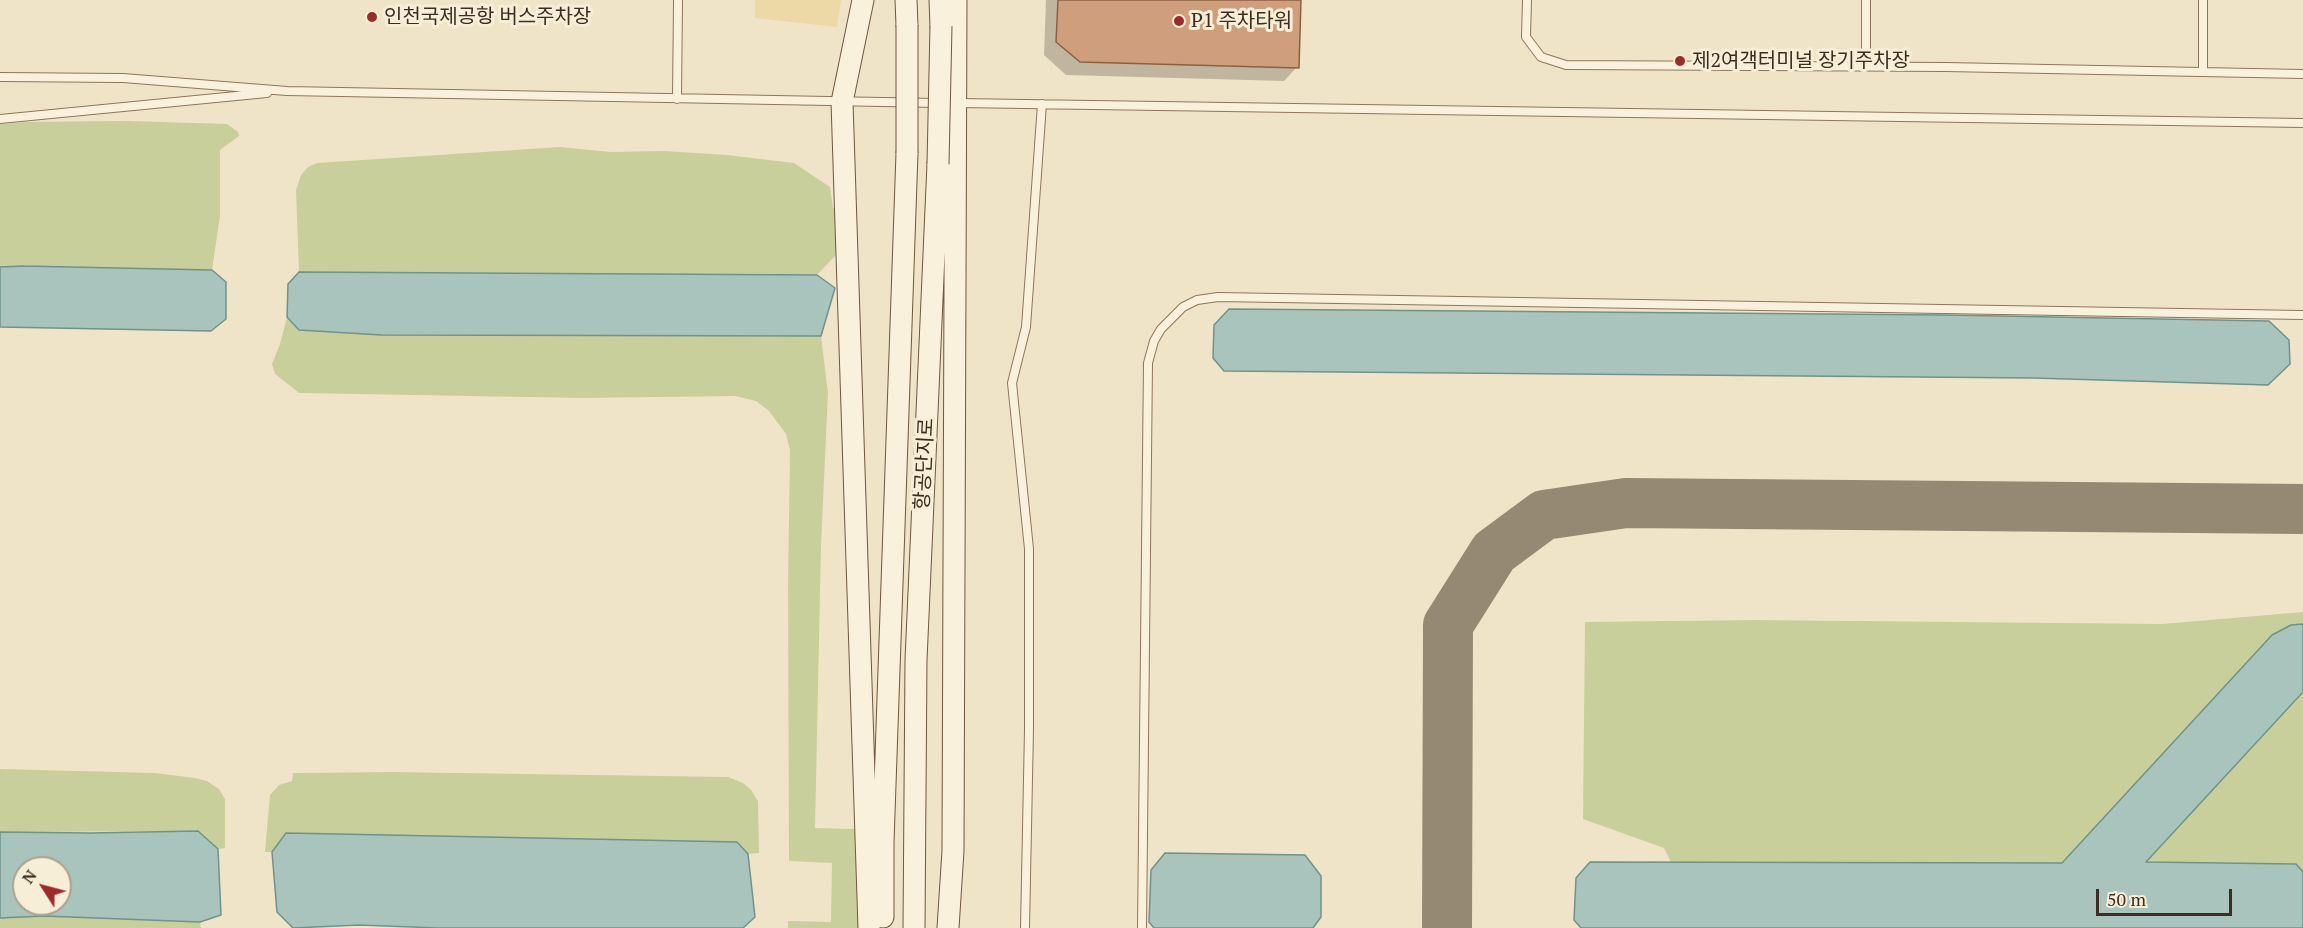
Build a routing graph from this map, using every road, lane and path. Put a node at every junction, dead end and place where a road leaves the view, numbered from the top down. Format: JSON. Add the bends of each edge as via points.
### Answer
{"nodes":[{"id":1,"x":678,"y":0,"type":"edge"},
{"id":2,"x":863,"y":0,"type":"edge"},
{"id":3,"x":906,"y":0,"type":"edge"},
{"id":4,"x":940,"y":0,"type":"edge"},
{"id":5,"x":956,"y":0,"type":"edge"},
{"id":6,"x":1527,"y":0,"type":"edge"},
{"id":7,"x":1866,"y":0,"type":"edge"},
{"id":8,"x":2204,"y":0,"type":"edge"},
{"id":9,"x":1866,"y":66,"type":"junction"},
{"id":10,"x":2203,"y":72,"type":"junction"},
{"id":11,"x":2303,"y":74,"type":"edge"},
{"id":12,"x":0,"y":77,"type":"edge"},
{"id":13,"x":287,"y":91,"type":"junction"},
{"id":14,"x":677,"y":99,"type":"junction"},
{"id":15,"x":842,"y":102,"type":"junction"},
{"id":16,"x":955,"y":103,"type":"junction"},
{"id":17,"x":1042,"y":104,"type":"junction"},
{"id":18,"x":0,"y":119,"type":"edge"},
{"id":19,"x":2303,"y":123,"type":"edge"},
{"id":20,"x":2303,"y":315,"type":"edge"},
{"id":21,"x":875,"y":842,"type":"junction"},
{"id":22,"x":869,"y":928,"type":"edge"},
{"id":23,"x":882,"y":928,"type":"edge"},
{"id":24,"x":914,"y":928,"type":"edge"},
{"id":25,"x":948,"y":928,"type":"edge"},
{"id":26,"x":1025,"y":928,"type":"edge"},
{"id":27,"x":1142,"y":928,"type":"edge"}],
"edges":[{"from":1,"to":14,"type":"lane"},
{"from":2,"to":15,"type":"street"},
{"from":3,"to":21,"type":"street","name":"항공단지로","bridge":true,"via":[[907,153]]},
{"from":4,"to":24,"type":"street","name":"항공단지로","bridge":true,"via":[[938,164],[915,660]]},
{"from":5,"to":16,"type":"street"},
{"from":6,"to":9,"type":"lane","via":[[1526,37],[1541,57],[1566,65]]},
{"from":7,"to":9,"type":"lane"},
{"from":8,"to":10,"type":"lane"},
{"from":9,"to":10,"type":"lane"},
{"from":10,"to":11,"type":"lane"},
{"from":12,"to":13,"type":"lane","via":[[123,78]]},
{"from":13,"to":14,"type":"lane"},
{"from":13,"to":18,"type":"lane"},
{"from":14,"to":15,"type":"lane"},
{"from":15,"to":16,"type":"lane"},
{"from":15,"to":21,"type":"street"},
{"from":16,"to":17,"type":"lane"},
{"from":16,"to":25,"type":"street","via":[[953,851]]},
{"from":17,"to":19,"type":"lane"},
{"from":17,"to":26,"type":"lane","via":[[1026,327],[1012,383],[1029,549]]},
{"from":20,"to":27,"type":"lane","via":[[1218,297],[1183,307],[1161,329],[1148,363]]},
{"from":21,"to":22,"type":"street"},
{"from":21,"to":23,"type":"street","name":"항공단지로"}]}
